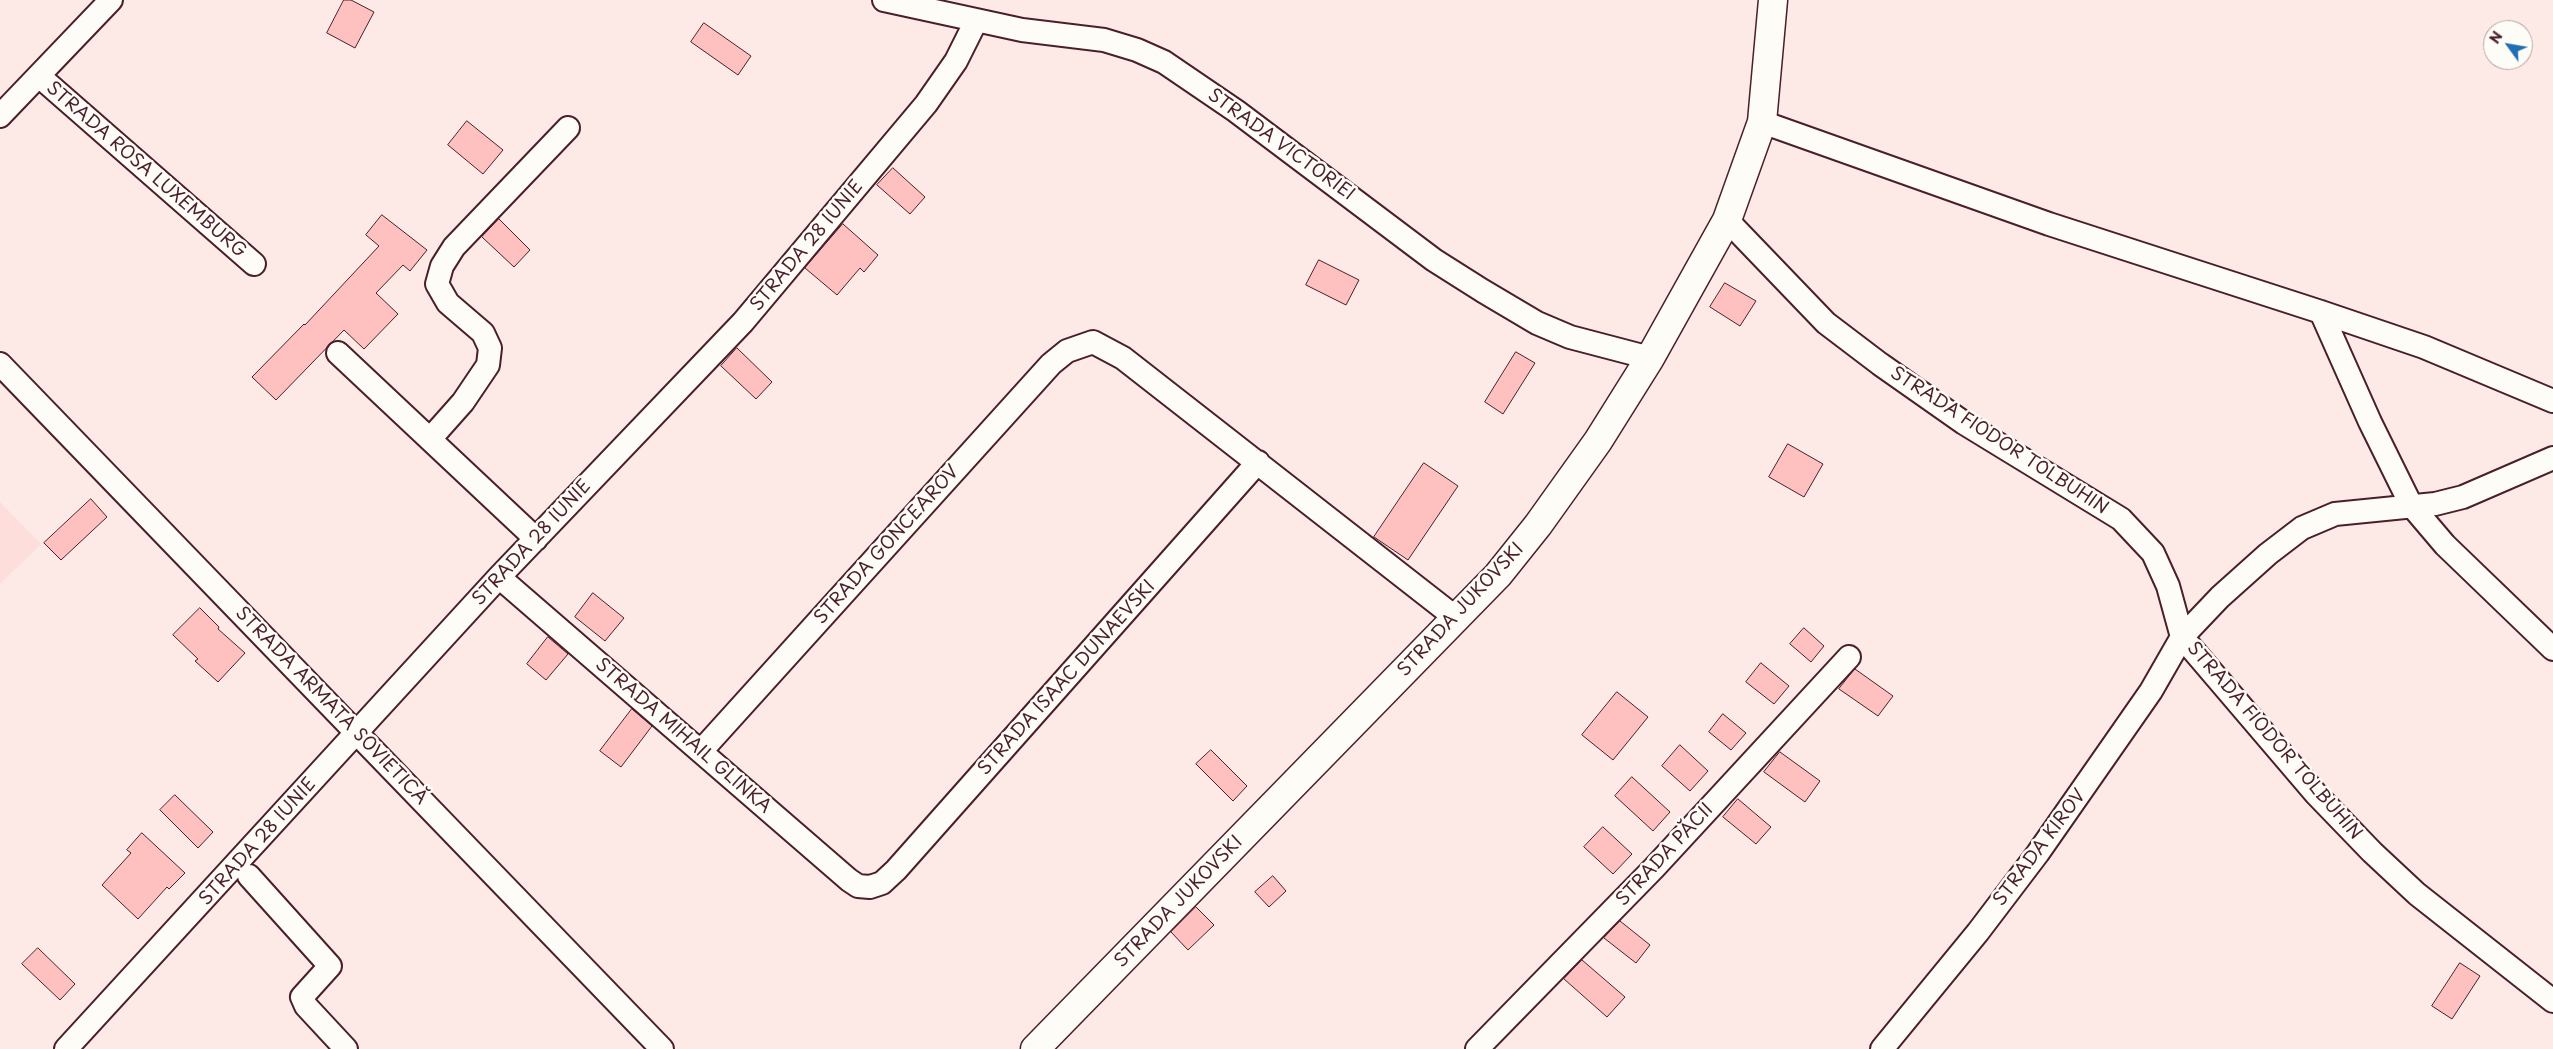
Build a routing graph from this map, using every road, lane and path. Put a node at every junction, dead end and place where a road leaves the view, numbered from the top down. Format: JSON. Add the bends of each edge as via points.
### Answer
{"nodes":[{"id":1,"x":111,"y":0,"type":"edge"},
{"id":2,"x":884,"y":0,"type":"edge"},
{"id":3,"x":1773,"y":0,"type":"edge"},
{"id":4,"x":976,"y":21,"type":"junction"},
{"id":5,"x":39,"y":76,"type":"junction"},
{"id":6,"x":0,"y":116,"type":"edge"},
{"id":7,"x":1762,"y":122,"type":"junction"},
{"id":8,"x":568,"y":128,"type":"dead end"},
{"id":9,"x":1727,"y":220,"type":"junction"},
{"id":10,"x":254,"y":264,"type":"dead end"},
{"id":11,"x":2321,"y":312,"type":"junction"},
{"id":12,"x":338,"y":353,"type":"dead end"},
{"id":13,"x":1650,"y":358,"type":"junction"},
{"id":14,"x":0,"y":364,"type":"edge"},
{"id":15,"x":2553,"y":401,"type":"edge"},
{"id":16,"x":431,"y":438,"type":"junction"},
{"id":17,"x":2553,"y":458,"type":"edge"},
{"id":18,"x":1258,"y":462,"type":"junction"},
{"id":19,"x":2411,"y":506,"type":"junction"},
{"id":20,"x":536,"y":538,"type":"junction"},
{"id":21,"x":499,"y":577,"type":"junction"},
{"id":22,"x":1456,"y":618,"type":"junction"},
{"id":23,"x":2182,"y":636,"type":"junction"},
{"id":24,"x":2553,"y":649,"type":"edge"},
{"id":25,"x":1849,"y":657,"type":"dead end"},
{"id":26,"x":357,"y":733,"type":"junction"},
{"id":27,"x":702,"y":750,"type":"junction"},
{"id":28,"x":249,"y":876,"type":"dead end"},
{"id":29,"x":870,"y":887,"type":"joint"},
{"id":30,"x":2553,"y":1001,"type":"edge"},
{"id":31,"x":66,"y":1049,"type":"edge"},
{"id":32,"x":346,"y":1049,"type":"edge"},
{"id":33,"x":662,"y":1049,"type":"edge"},
{"id":34,"x":1036,"y":1049,"type":"edge"},
{"id":35,"x":1478,"y":1049,"type":"edge"},
{"id":36,"x":1882,"y":1049,"type":"edge"}],
"edges":[{"from":1,"to":5,"type":"street"},
{"from":2,"to":4,"type":"street","name":"STRADA VICTORIEI"},
{"from":3,"to":7,"type":"main road","name":"STRADA JUKOVSKI"},
{"from":4,"to":13,"type":"street","name":"STRADA VICTORIEI","via":[[1104,40],[1164,62],[1275,140],[1434,260],[1483,291],[1537,323],[1570,337]]},
{"from":4,"to":20,"type":"street","name":"STRADA 28 IUNIE","via":[[956,60],[926,104],[743,322]]},
{"from":5,"to":6,"type":"street"},
{"from":5,"to":10,"type":"street","name":"STRADA ROSA LUXEMBURG"},
{"from":7,"to":9,"type":"main road","name":"STRADA JUKOVSKI"},
{"from":7,"to":11,"type":"street","via":[[2049,224]]},
{"from":8,"to":16,"type":"street","via":[[454,247],[442,266],[437,284],[448,303],[483,333],[490,348],[488,365],[463,402]]},
{"from":9,"to":13,"type":"main road","name":"STRADA JUKOVSKI"},
{"from":9,"to":23,"type":"street","name":"STRADA FIODOR TOLBUHIN","via":[[1826,322],[1873,358],[1964,423],[2121,519],[2154,553],[2168,586]]},
{"from":11,"to":15,"type":"street","via":[[2424,347]]},
{"from":11,"to":19,"type":"street"},
{"from":12,"to":16,"type":"street"},
{"from":13,"to":22,"type":"main road","name":"STRADA JUKOVSKI","via":[[1598,441],[1538,525],[1498,575]]},
{"from":14,"to":26,"type":"street","name":"STRADA ARMATA SOVIETICĂ"},
{"from":16,"to":20,"type":"street"},
{"from":17,"to":19,"type":"street","name":"STRADA KIROV","via":[[2463,497]]},
{"from":18,"to":22,"type":"street"},
{"from":18,"to":27,"type":"street","name":"STRADA GONCEAROV","via":[[1123,358],[1093,342],[1067,351],[1050,364]]},
{"from":18,"to":29,"type":"street","name":"STRADA ISAAC DUNAEVSKI","via":[[896,870],[882,883]]},
{"from":19,"to":23,"type":"street","name":"STRADA KIROV","via":[[2335,514],[2302,528],[2268,554]]},
{"from":19,"to":24,"type":"street","via":[[2445,545]]},
{"from":20,"to":21,"type":"street","name":"STRADA 28 IUNIE"},
{"from":21,"to":26,"type":"street","name":"STRADA 28 IUNIE"},
{"from":21,"to":27,"type":"street","name":"STRADA MIHAIL GLINKA"},
{"from":22,"to":34,"type":"main road","name":"STRADA JUKOVSKI"},
{"from":23,"to":30,"type":"street","name":"STRADA FIODOR TOLBUHIN","via":[[2316,794],[2372,852],[2417,894]]},
{"from":23,"to":36,"type":"street","name":"STRADA KIROV","via":[[2135,715],[2038,853]]},
{"from":25,"to":35,"type":"street","name":"STRADA PĂCII","via":[[1654,868]]},
{"from":26,"to":31,"type":"street","name":"STRADA 28 IUNIE"},
{"from":26,"to":33,"type":"street","name":"STRADA ARMATA SOVIETICĂ"},
{"from":27,"to":29,"type":"street","name":"STRADA MIHAIL GLINKA","via":[[849,880],[858,886]]},
{"from":28,"to":32,"type":"street","via":[[330,966],[302,997],[306,1006]]}]}
